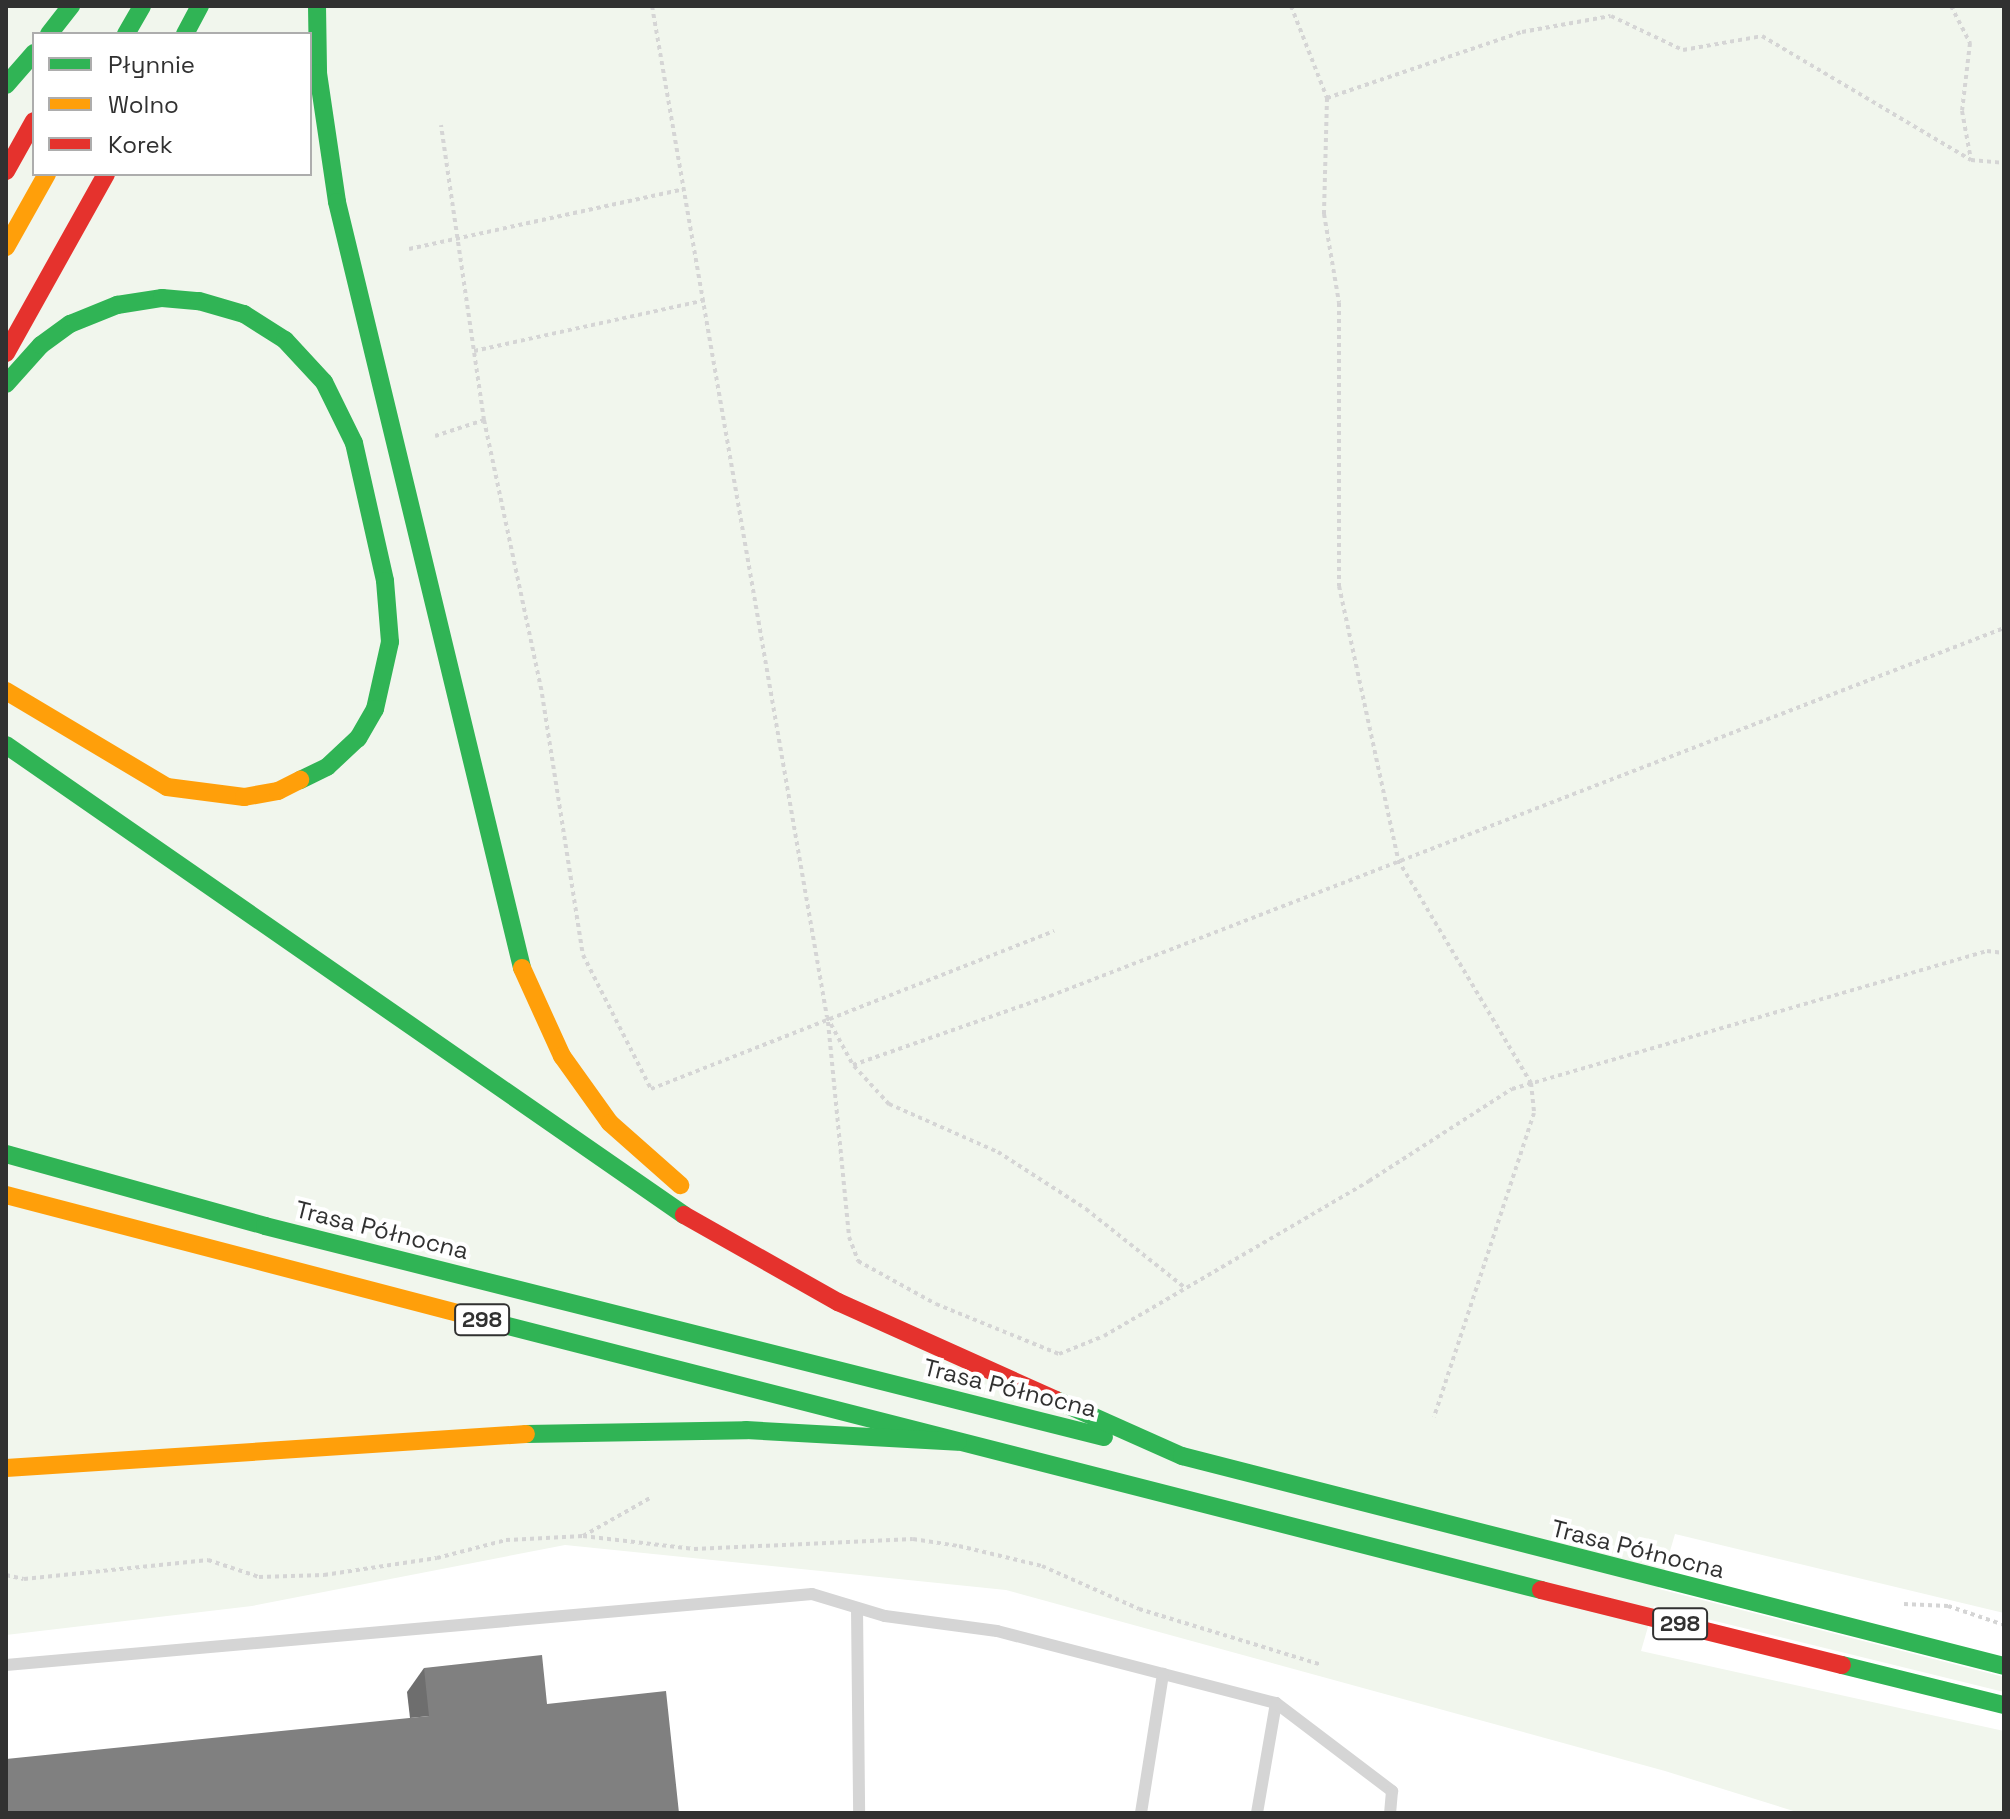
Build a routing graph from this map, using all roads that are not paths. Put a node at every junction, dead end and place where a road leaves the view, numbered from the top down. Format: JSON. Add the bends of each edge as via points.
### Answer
{"nodes":[{"id":1,"x":71,"y":6,"type":"edge"},
{"id":2,"x":142,"y":6,"type":"edge"},
{"id":3,"x":200,"y":6,"type":"edge"},
{"id":4,"x":317,"y":6,"type":"edge"},
{"id":5,"x":51,"y":32,"type":"edge"},
{"id":6,"x":127,"y":32,"type":"edge"},
{"id":7,"x":186,"y":32,"type":"edge"},
{"id":8,"x":32,"y":55,"type":"edge"},
{"id":9,"x":6,"y":85,"type":"edge"},
{"id":10,"x":32,"y":125,"type":"edge"},
{"id":11,"x":6,"y":171,"type":"edge"},
{"id":12,"x":46,"y":176,"type":"edge"},
{"id":13,"x":105,"y":176,"type":"edge"},
{"id":14,"x":6,"y":247,"type":"edge"},
{"id":15,"x":6,"y":353,"type":"edge"},
{"id":16,"x":6,"y":384,"type":"edge"},
{"id":17,"x":6,"y":691,"type":"edge"},
{"id":18,"x":6,"y":745,"type":"edge"},
{"id":19,"x":6,"y":1154,"type":"edge"},
{"id":20,"x":6,"y":1195,"type":"edge"},
{"id":21,"x":765,"y":1261,"type":"junction"},
{"id":22,"x":958,"y":1442,"type":"junction"},
{"id":23,"x":1182,"y":1456,"type":"junction"},
{"id":24,"x":6,"y":1468,"type":"edge"},
{"id":25,"x":857,"y":1608,"type":"junction"},
{"id":26,"x":6,"y":1665,"type":"edge"},
{"id":27,"x":2004,"y":1666,"type":"edge"},
{"id":28,"x":1163,"y":1674,"type":"junction"},
{"id":29,"x":1276,"y":1703,"type":"junction"},
{"id":30,"x":2004,"y":1705,"type":"edge"},
{"id":31,"x":859,"y":1813,"type":"edge"},
{"id":32,"x":1141,"y":1813,"type":"edge"},
{"id":33,"x":1257,"y":1813,"type":"edge"},
{"id":34,"x":1390,"y":1813,"type":"edge"}],
"edges":[{"from":1,"to":5,"type":"main road"},
{"from":2,"to":6,"type":"main road"},
{"from":3,"to":7,"type":"main road"},
{"from":4,"to":21,"type":"main road","via":[[318,73],[337,202],[509,929],[533,1000],[562,1056],[610,1123]]},
{"from":8,"to":9,"type":"main road"},
{"from":10,"to":11,"type":"main road"},
{"from":12,"to":14,"type":"main road"},
{"from":13,"to":15,"type":"main road"},
{"from":16,"to":17,"type":"main road","via":[[41,345],[70,324],[117,305],[162,298],[199,301],[244,314],[285,340],[324,382],[354,443],[385,581],[390,642],[378,698],[358,738],[327,767],[278,791],[244,797],[167,787]]},
{"from":18,"to":21,"type":"main road","via":[[611,1167]]},
{"from":19,"to":23,"type":"main road","name":"Trasa Północna","via":[[265,1226]]},
{"from":20,"to":22,"type":"main road","number":"298"},
{"from":21,"to":23,"type":"main road","via":[[968,1363]]},
{"from":22,"to":24,"type":"main road","via":[[746,1430],[555,1432]]},
{"from":22,"to":30,"type":"main road","number":"298"},
{"from":23,"to":27,"type":"main road","name":"Trasa Północna","number":"298"},
{"from":25,"to":26,"type":"lane","via":[[812,1594]]},
{"from":25,"to":28,"type":"lane","via":[[997,1631]]},
{"from":25,"to":31,"type":"lane"},
{"from":28,"to":29,"type":"lane"},
{"from":28,"to":32,"type":"lane"},
{"from":29,"to":33,"type":"lane"},
{"from":29,"to":34,"type":"lane","via":[[1392,1791]]}]}
